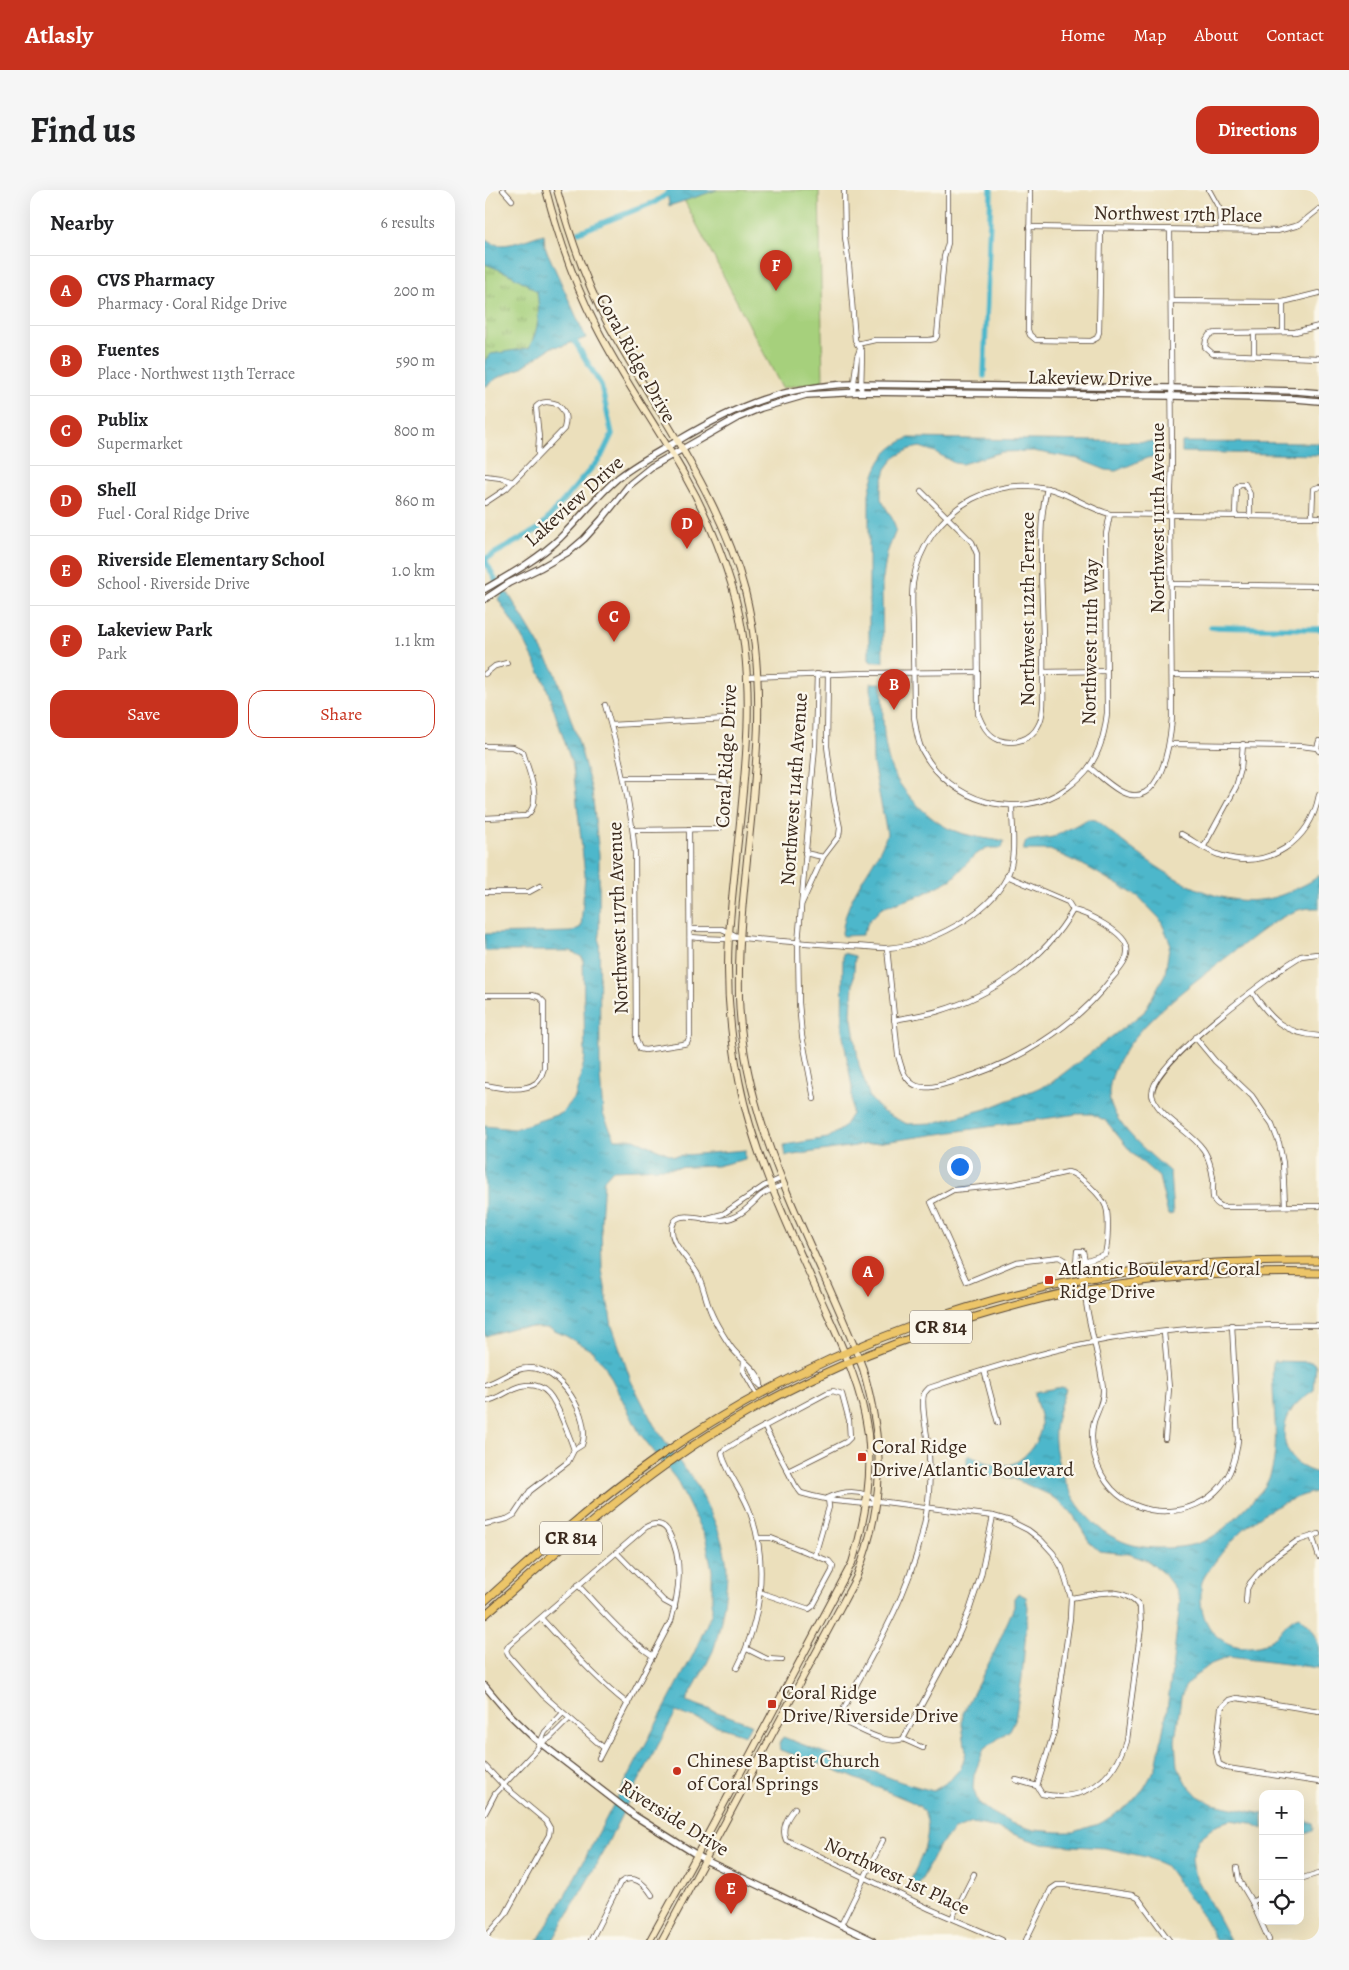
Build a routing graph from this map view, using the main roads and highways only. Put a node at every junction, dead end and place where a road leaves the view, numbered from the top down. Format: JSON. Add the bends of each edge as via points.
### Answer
{"nodes":[{"id":1,"x":545,"y":190,"type":"edge"},
{"id":2,"x":557,"y":190,"type":"edge"},
{"id":3,"x":1319,"y":1261,"type":"edge"},
{"id":4,"x":1319,"y":1273,"type":"edge"},
{"id":5,"x":855,"y":1349,"type":"junction"},
{"id":6,"x":845,"y":1353,"type":"junction"},
{"id":7,"x":859,"y":1358,"type":"junction"},
{"id":8,"x":849,"y":1362,"type":"junction"},
{"id":9,"x":636,"y":1473,"type":"junction"},
{"id":10,"x":642,"y":1482,"type":"junction"},
{"id":11,"x":485,"y":1601,"type":"edge"},
{"id":12,"x":485,"y":1614,"type":"edge"},
{"id":13,"x":816,"y":1633,"type":"junction"},
{"id":14,"x":824,"y":1638,"type":"junction"},
{"id":15,"x":650,"y":1940,"type":"edge"},
{"id":16,"x":662,"y":1940,"type":"edge"}],
"edges":[{"from":1,"to":6,"type":"main road","name":"Coral Ridge Drive","via":[[555,225],[595,325],[687,479],[711,527],[734,594],[742,631],[748,718],[729,935],[728,992],[739,1080],[772,1186]]},
{"from":2,"to":5,"type":"main road","name":"Coral Ridge Drive","via":[[584,276],[606,321],[706,493],[745,591],[758,677],[758,737],[740,937],[739,999],[744,1044],[759,1120],[781,1182]]},
{"from":3,"to":5,"type":"main road","number":"CR 814","via":[[1188,1265],[1083,1279],[960,1310]]},
{"from":4,"to":7,"type":"main road","number":"CR 814","via":[[1207,1274],[1085,1289],[957,1322]]},
{"from":5,"to":6,"type":"main road","number":"CR 814"},
{"from":5,"to":7,"type":"main road","name":"Coral Ridge Drive"},
{"from":6,"to":8,"type":"main road","name":"Coral Ridge Drive"},
{"from":6,"to":9,"type":"main road","number":"CR 814","via":[[761,1391]]},
{"from":7,"to":8,"type":"main road","number":"CR 814"},
{"from":7,"to":14,"type":"main road","name":"Coral Ridge Drive","via":[[877,1431],[880,1463],[877,1501],[864,1559]]},
{"from":8,"to":10,"type":"main road","number":"CR 814","via":[[775,1398],[710,1436]]},
{"from":8,"to":13,"type":"main road","name":"Coral Ridge Drive","via":[[867,1433],[867,1504],[852,1563]]},
{"from":9,"to":10,"type":"main road"},
{"from":9,"to":11,"type":"main road","number":"CR 814","via":[[569,1526]]},
{"from":10,"to":12,"type":"main road","number":"CR 814"},
{"from":13,"to":14,"type":"main road"},
{"from":13,"to":15,"type":"main road","name":"Coral Ridge Drive"},
{"from":14,"to":16,"type":"main road","name":"Coral Ridge Drive"}]}
